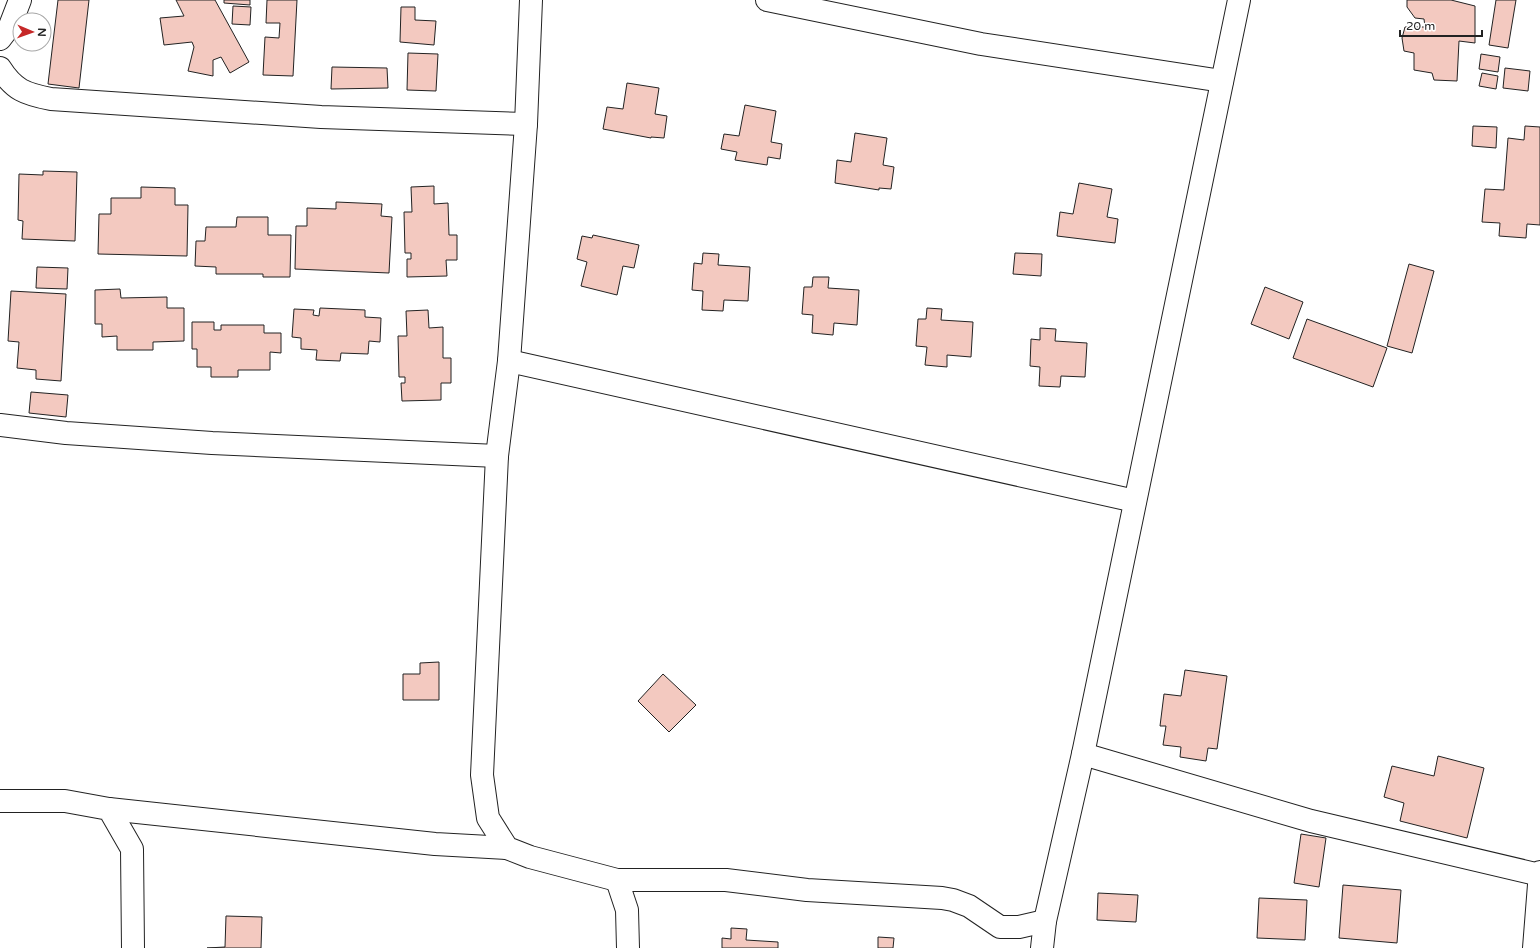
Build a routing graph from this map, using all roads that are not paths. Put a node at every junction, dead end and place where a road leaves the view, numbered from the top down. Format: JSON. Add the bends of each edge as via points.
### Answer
{"nodes":[{"id":1,"x":20,"y":0,"type":"edge"},
{"id":2,"x":531,"y":0,"type":"edge"},
{"id":3,"x":768,"y":0,"type":"edge"},
{"id":4,"x":1239,"y":0,"type":"edge"},
{"id":5,"x":0,"y":39,"type":"edge"},
{"id":6,"x":0,"y":68,"type":"edge"},
{"id":7,"x":1222,"y":81,"type":"junction"},
{"id":8,"x":526,"y":124,"type":"junction"},
{"id":9,"x":509,"y":361,"type":"junction"},
{"id":10,"x":0,"y":425,"type":"edge"},
{"id":11,"x":497,"y":456,"type":"junction"},
{"id":12,"x":1135,"y":501,"type":"junction"},
{"id":13,"x":1083,"y":754,"type":"junction"},
{"id":14,"x":0,"y":801,"type":"edge"},
{"id":15,"x":109,"y":809,"type":"junction"},
{"id":16,"x":507,"y":848,"type":"junction"},
{"id":17,"x":1540,"y":874,"type":"edge"},
{"id":18,"x":617,"y":880,"type":"junction"},
{"id":19,"x":1045,"y":921,"type":"junction"},
{"id":20,"x":132,"y":948,"type":"edge"},
{"id":21,"x":628,"y":948,"type":"edge"},
{"id":22,"x":1042,"y":948,"type":"edge"},
{"id":23,"x":1534,"y":948,"type":"edge"}],
"edges":[{"from":1,"to":5,"type":"street","via":[[10,26]]},
{"from":2,"to":8,"type":"street"},
{"from":3,"to":7,"type":"street","via":[[981,44]]},
{"from":4,"to":7,"type":"street"},
{"from":6,"to":8,"type":"street","via":[[9,82],[28,95],[51,99],[321,117]]},
{"from":7,"to":12,"type":"street"},
{"from":8,"to":9,"type":"street"},
{"from":9,"to":11,"type":"street"},
{"from":9,"to":12,"type":"street"},
{"from":10,"to":11,"type":"street","via":[[66,433],[212,443]]},
{"from":11,"to":16,"type":"street","via":[[482,775],[488,818]]},
{"from":12,"to":13,"type":"street"},
{"from":13,"to":17,"type":"street","via":[[1311,821]]},
{"from":13,"to":19,"type":"street"},
{"from":14,"to":15,"type":"street","via":[[64,801]]},
{"from":15,"to":16,"type":"street","via":[[435,844]]},
{"from":15,"to":20,"type":"street","via":[[132,849]]},
{"from":16,"to":18,"type":"street","via":[[530,857]]},
{"from":17,"to":23,"type":"street"},
{"from":18,"to":19,"type":"street","via":[[726,880],[807,890],[942,898],[969,906],[1000,927],[1019,927]]},
{"from":18,"to":21,"type":"street","via":[[627,910]]},
{"from":19,"to":22,"type":"street"}]}
